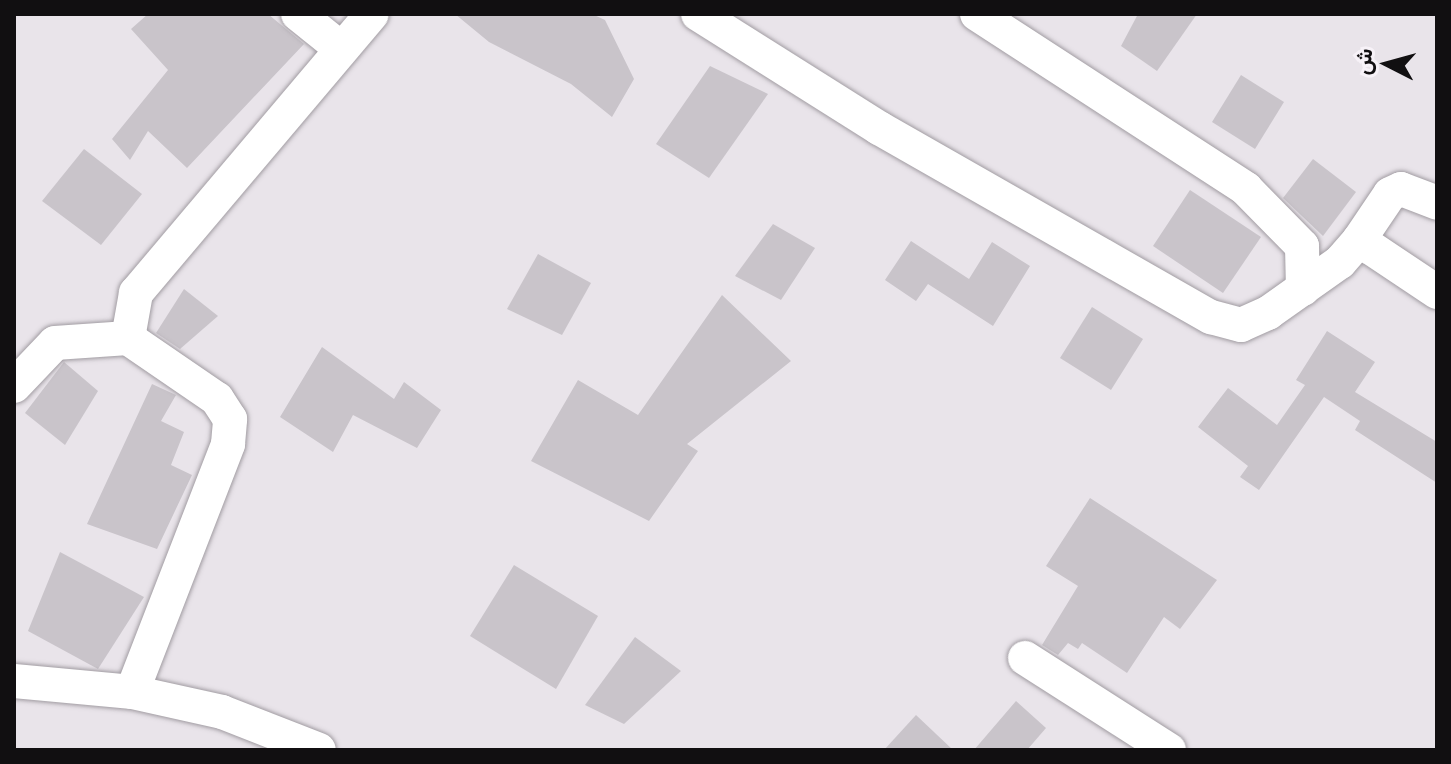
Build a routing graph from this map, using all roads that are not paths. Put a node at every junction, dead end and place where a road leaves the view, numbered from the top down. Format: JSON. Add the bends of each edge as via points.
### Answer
{"nodes":[{"id":1,"x":298,"y":14,"type":"edge"},
{"id":2,"x":372,"y":14,"type":"edge"},
{"id":3,"x":698,"y":14,"type":"edge"},
{"id":4,"x":977,"y":14,"type":"edge"},
{"id":5,"x":339,"y":47,"type":"junction"},
{"id":6,"x":1437,"y":203,"type":"edge"},
{"id":7,"x":1359,"y":240,"type":"junction"},
{"id":8,"x":1303,"y":289,"type":"junction"},
{"id":9,"x":1437,"y":292,"type":"edge"},
{"id":10,"x":128,"y":338,"type":"junction"},
{"id":11,"x":14,"y":386,"type":"edge"},
{"id":12,"x":1025,"y":658,"type":"dead end"},
{"id":13,"x":14,"y":681,"type":"edge"},
{"id":14,"x":132,"y":692,"type":"junction"},
{"id":15,"x":319,"y":750,"type":"edge"},
{"id":16,"x":1169,"y":750,"type":"edge"}],
"edges":[{"from":1,"to":5,"type":"street"},
{"from":2,"to":5,"type":"street"},
{"from":3,"to":8,"type":"street","via":[[879,128],[1211,317],[1241,325]]},
{"from":4,"to":8,"type":"street","via":[[1246,189],[1302,246]]},
{"from":5,"to":10,"type":"street","via":[[155,263],[136,293]]},
{"from":6,"to":7,"type":"street","via":[[1401,189],[1390,194]]},
{"from":7,"to":8,"type":"street"},
{"from":7,"to":9,"type":"street"},
{"from":10,"to":11,"type":"street","via":[[55,343]]},
{"from":10,"to":14,"type":"street","via":[[217,399],[230,419],[228,444]]},
{"from":12,"to":16,"type":"street"},
{"from":13,"to":14,"type":"street"},
{"from":14,"to":15,"type":"street","via":[[222,712]]}]}
